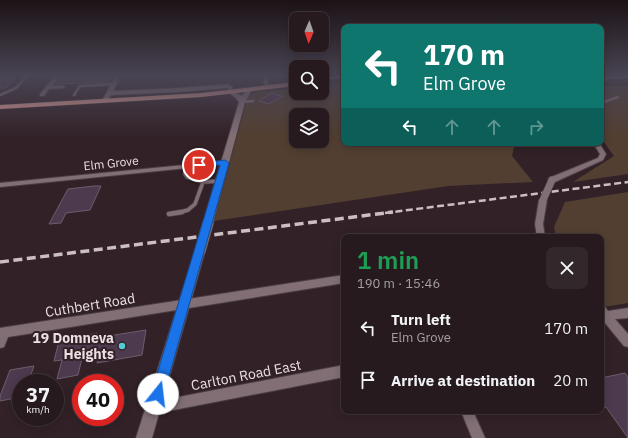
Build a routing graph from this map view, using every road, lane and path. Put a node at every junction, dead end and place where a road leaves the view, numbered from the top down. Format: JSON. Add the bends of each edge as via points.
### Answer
{"nodes":[{"id":1,"x":135,"y":95,"type":"edge"},
{"id":2,"x":238,"y":95,"type":"edge"},
{"id":3,"x":246,"y":95,"type":"edge"},
{"id":4,"x":108,"y":97,"type":"junction"},
{"id":5,"x":618,"y":97,"type":"dead end"},
{"id":6,"x":253,"y":101,"type":"dead end"},
{"id":7,"x":242,"y":102,"type":"junction"},
{"id":8,"x":604,"y":102,"type":"edge"},
{"id":9,"x":0,"y":103,"type":"edge"},
{"id":10,"x":0,"y":107,"type":"edge"},
{"id":11,"x":598,"y":146,"type":"edge"},
{"id":12,"x":225,"y":163,"type":"junction"},
{"id":13,"x":186,"y":166,"type":"junction"},
{"id":14,"x":220,"y":181,"type":"junction"},
{"id":15,"x":203,"y":182,"type":"junction"},
{"id":16,"x":0,"y":185,"type":"edge"},
{"id":17,"x":169,"y":214,"type":"dead end"},
{"id":18,"x":541,"y":234,"type":"edge"},
{"id":19,"x":341,"y":278,"type":"edge"},
{"id":20,"x":184,"y":304,"type":"junction"},
{"id":21,"x":628,"y":312,"type":"edge"},
{"id":22,"x":604,"y":313,"type":"edge"},
{"id":23,"x":2,"y":333,"type":"edge"},
{"id":24,"x":628,"y":342,"type":"edge"},
{"id":25,"x":0,"y":343,"type":"edge"},
{"id":26,"x":341,"y":372,"type":"edge"},
{"id":27,"x":153,"y":408,"type":"junction"},
{"id":28,"x":468,"y":414,"type":"edge"},
{"id":29,"x":144,"y":438,"type":"edge"},
{"id":30,"x":479,"y":438,"type":"edge"}],
"edges":[{"from":1,"to":4,"type":"highway"},
{"from":2,"to":7,"type":"street"},
{"from":3,"to":7,"type":"street"},
{"from":4,"to":9,"type":"highway"},
{"from":4,"to":10,"type":"highway"},
{"from":5,"to":8,"type":"lane"},
{"from":6,"to":7,"type":"lane"},
{"from":7,"to":12,"type":"street"},
{"from":11,"to":18,"type":"street","bridge":true,"via":[[603,154],[601,159],[552,180],[544,200],[539,224]]},
{"from":12,"to":13,"type":"street","name":"Elm Grove"},
{"from":12,"to":14,"type":"street"},
{"from":13,"to":15,"type":"lane","via":[[187,177]]},
{"from":13,"to":16,"type":"street","name":"Elm Grove"},
{"from":14,"to":15,"type":"lane"},
{"from":14,"to":20,"type":"street","bridge":true},
{"from":15,"to":17,"type":"lane","via":[[200,185],[199,198],[192,207],[186,212]]},
{"from":19,"to":20,"type":"street","name":"Cuthbert Road"},
{"from":20,"to":23,"type":"street","name":"Cuthbert Road"},
{"from":20,"to":27,"type":"street"},
{"from":21,"to":22,"type":"street"},
{"from":22,"to":24,"type":"street"},
{"from":23,"to":25,"type":"street"},
{"from":26,"to":27,"type":"street","name":"Carlton Road East"},
{"from":27,"to":29,"type":"street"},
{"from":28,"to":30,"type":"street"}]}
